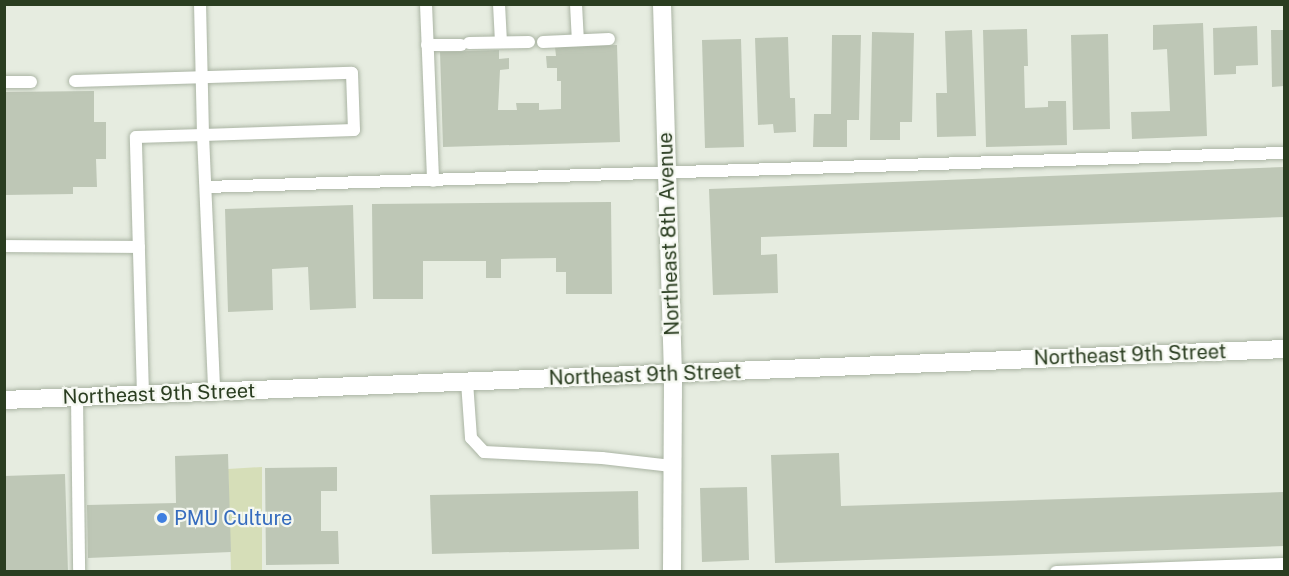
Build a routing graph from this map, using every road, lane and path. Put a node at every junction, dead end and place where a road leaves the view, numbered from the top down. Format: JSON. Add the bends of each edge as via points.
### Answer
{"nodes":[{"id":1,"x":200,"y":4,"type":"edge"},
{"id":2,"x":426,"y":4,"type":"edge"},
{"id":3,"x":499,"y":4,"type":"edge"},
{"id":4,"x":576,"y":4,"type":"edge"},
{"id":5,"x":662,"y":4,"type":"edge"},
{"id":6,"x":609,"y":39,"type":"dead end"},
{"id":7,"x":579,"y":40,"type":"junction"},
{"id":8,"x":501,"y":42,"type":"junction"},
{"id":9,"x":529,"y":42,"type":"dead end"},
{"id":10,"x":543,"y":42,"type":"dead end"},
{"id":11,"x":427,"y":45,"type":"junction"},
{"id":12,"x":202,"y":79,"type":"junction"},
{"id":13,"x":75,"y":81,"type":"dead end"},
{"id":14,"x":4,"y":82,"type":"edge"},
{"id":15,"x":31,"y":82,"type":"dead end"},
{"id":16,"x":203,"y":135,"type":"junction"},
{"id":17,"x":1284,"y":153,"type":"edge"},
{"id":18,"x":667,"y":174,"type":"junction"},
{"id":19,"x":433,"y":181,"type":"junction"},
{"id":20,"x":206,"y":188,"type":"junction"},
{"id":21,"x":4,"y":246,"type":"edge"},
{"id":22,"x":139,"y":247,"type":"junction"},
{"id":23,"x":1284,"y":349,"type":"edge"},
{"id":24,"x":673,"y":374,"type":"junction"},
{"id":25,"x":467,"y":382,"type":"junction"},
{"id":26,"x":214,"y":392,"type":"junction"},
{"id":27,"x":143,"y":395,"type":"junction"},
{"id":28,"x":76,"y":397,"type":"junction"},
{"id":29,"x":4,"y":400,"type":"edge"},
{"id":30,"x":672,"y":466,"type":"junction"},
{"id":31,"x":1284,"y":564,"type":"edge"},
{"id":32,"x":80,"y":572,"type":"edge"},
{"id":33,"x":672,"y":572,"type":"edge"},
{"id":34,"x":1056,"y":572,"type":"edge"}],
"edges":[{"from":1,"to":12,"type":"lane"},
{"from":2,"to":11,"type":"lane"},
{"from":3,"to":8,"type":"lane"},
{"from":4,"to":7,"type":"lane"},
{"from":5,"to":18,"type":"street","name":"Northeast 8th Avenue"},
{"from":6,"to":7,"type":"lane"},
{"from":7,"to":10,"type":"lane"},
{"from":8,"to":9,"type":"lane"},
{"from":8,"to":11,"type":"lane"},
{"from":11,"to":19,"type":"lane"},
{"from":12,"to":13,"type":"lane"},
{"from":12,"to":16,"type":"lane"},
{"from":12,"to":16,"type":"lane","via":[[352,73],[354,130]]},
{"from":14,"to":15,"type":"lane"},
{"from":16,"to":20,"type":"lane"},
{"from":16,"to":22,"type":"lane","via":[[136,137]]},
{"from":17,"to":18,"type":"lane"},
{"from":18,"to":19,"type":"lane"},
{"from":18,"to":24,"type":"street","name":"Northeast 8th Avenue"},
{"from":19,"to":20,"type":"lane"},
{"from":20,"to":26,"type":"lane"},
{"from":21,"to":22,"type":"lane"},
{"from":22,"to":27,"type":"lane"},
{"from":23,"to":24,"type":"street","name":"Northeast 9th Street"},
{"from":24,"to":25,"type":"street","name":"Northeast 9th Street"},
{"from":24,"to":30,"type":"street","name":"Northeast 8th Avenue"},
{"from":25,"to":26,"type":"street","name":"Northeast 9th Street"},
{"from":25,"to":30,"type":"lane","via":[[471,438],[484,452]]},
{"from":26,"to":27,"type":"street","name":"Northeast 9th Street"},
{"from":27,"to":28,"type":"street","name":"Northeast 9th Street"},
{"from":28,"to":29,"type":"street","name":"Northeast 9th Street"},
{"from":28,"to":32,"type":"lane"},
{"from":30,"to":33,"type":"street","name":"Northeast 8th Avenue"},
{"from":31,"to":34,"type":"lane"}]}
